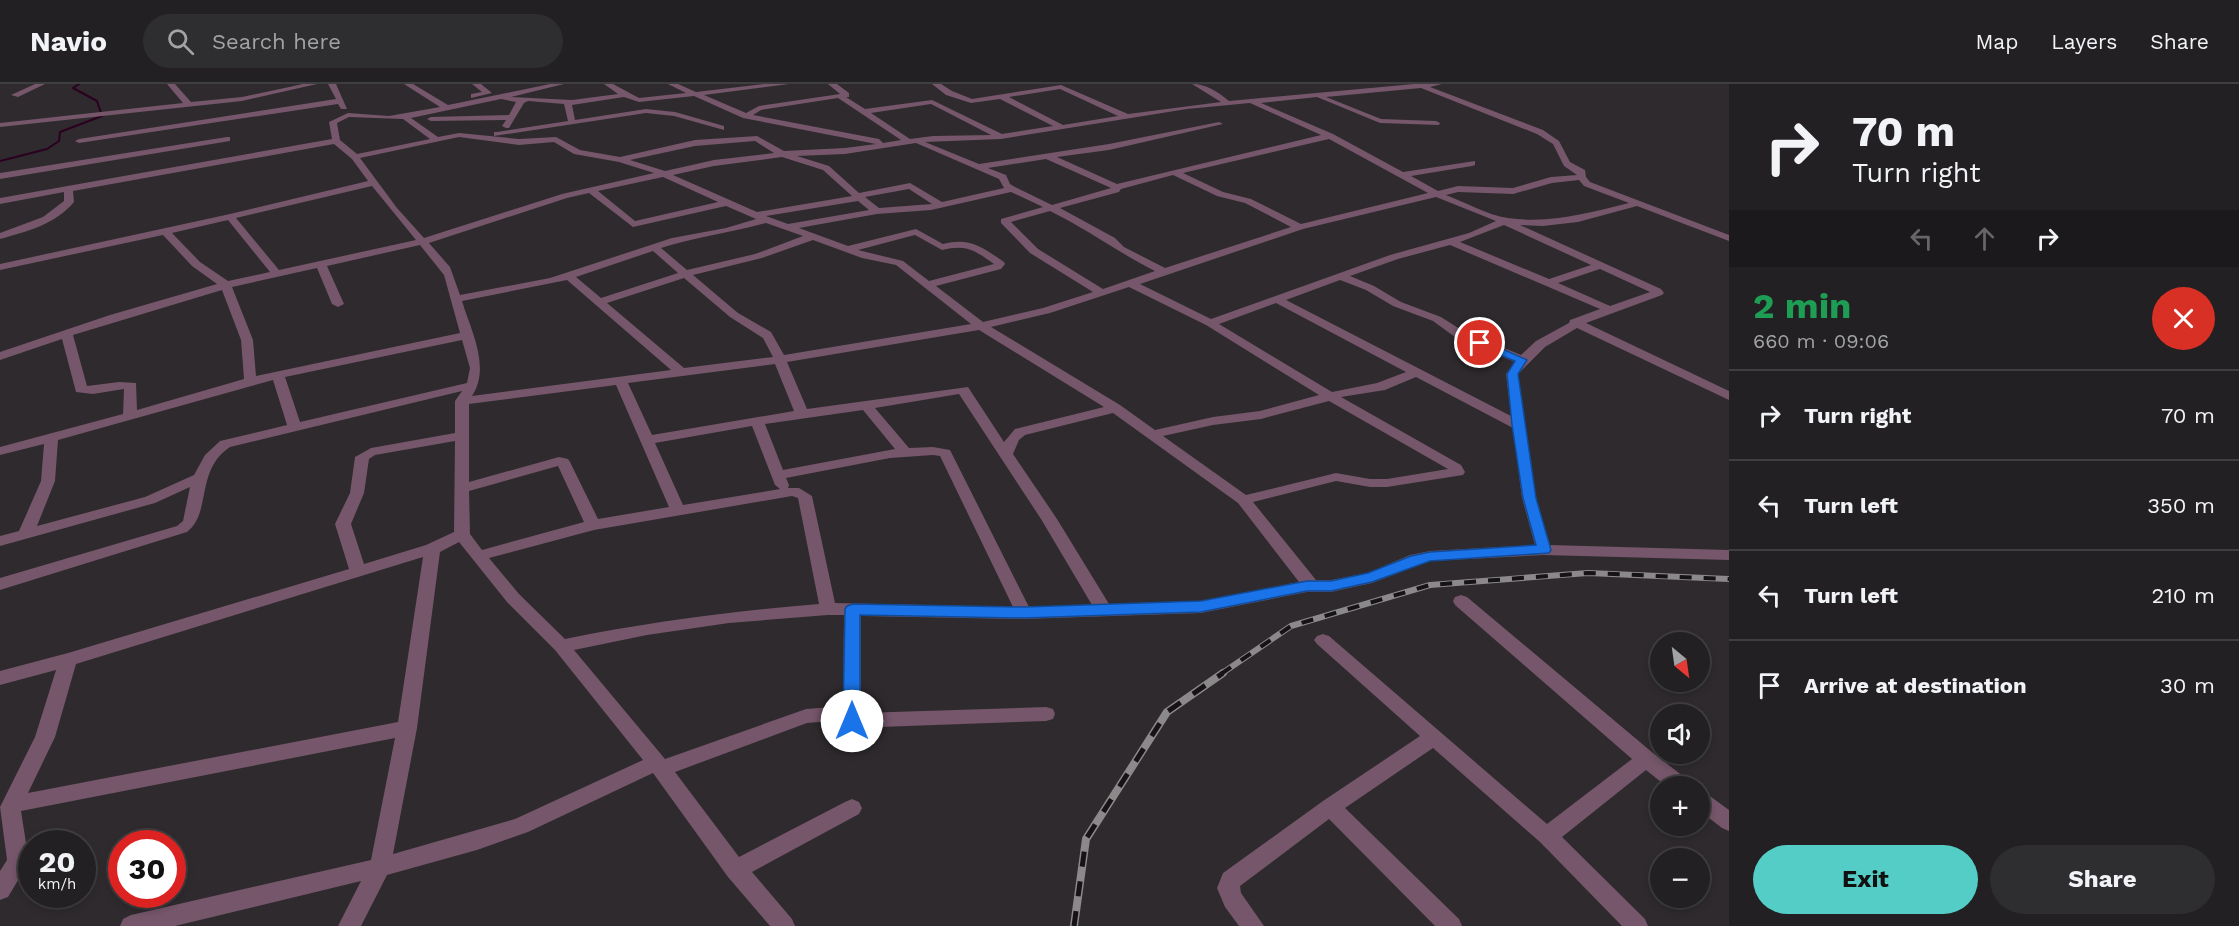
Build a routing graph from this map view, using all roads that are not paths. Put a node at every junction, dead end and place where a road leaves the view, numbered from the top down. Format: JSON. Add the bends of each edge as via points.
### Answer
{"nodes":[{"id":1,"x":42,"y":84,"type":"edge"},
{"id":2,"x":171,"y":84,"type":"edge"},
{"id":3,"x":313,"y":84,"type":"edge"},
{"id":4,"x":332,"y":84,"type":"edge"},
{"id":5,"x":408,"y":84,"type":"edge"},
{"id":6,"x":476,"y":84,"type":"edge"},
{"id":7,"x":560,"y":84,"type":"edge"},
{"id":8,"x":608,"y":84,"type":"edge"},
{"id":9,"x":615,"y":84,"type":"edge"},
{"id":10,"x":672,"y":84,"type":"edge"},
{"id":11,"x":785,"y":84,"type":"edge"},
{"id":12,"x":832,"y":84,"type":"edge"},
{"id":13,"x":936,"y":84,"type":"edge"},
{"id":14,"x":1196,"y":84,"type":"edge"},
{"id":15,"x":1333,"y":84,"type":"edge"},
{"id":16,"x":1438,"y":84,"type":"edge"},
{"id":17,"x":769,"y":85,"type":"edge"},
{"id":18,"x":1415,"y":86,"type":"edge"},
{"id":19,"x":574,"y":93,"type":"dead end"},
{"id":20,"x":1353,"y":93,"type":"junction"},
{"id":21,"x":698,"y":94,"type":"junction"},
{"id":22,"x":15,"y":95,"type":"dead end"},
{"id":23,"x":626,"y":95,"type":"junction"},
{"id":24,"x":501,"y":96,"type":"junction"},
{"id":25,"x":839,"y":96,"type":"junction"},
{"id":26,"x":1000,"y":96,"type":"junction"},
{"id":27,"x":1317,"y":96,"type":"junction"},
{"id":28,"x":242,"y":99,"type":"junction"},
{"id":29,"x":644,"y":99,"type":"junction"},
{"id":30,"x":341,"y":101,"type":"junction"},
{"id":31,"x":438,"y":101,"type":"junction"},
{"id":32,"x":521,"y":101,"type":"junction"},
{"id":33,"x":575,"y":101,"type":"junction"},
{"id":34,"x":1250,"y":101,"type":"junction"},
{"id":35,"x":1227,"y":103,"type":"junction"},
{"id":36,"x":189,"y":105,"type":"junction"},
{"id":37,"x":447,"y":108,"type":"junction"},
{"id":38,"x":863,"y":112,"type":"junction"},
{"id":39,"x":676,"y":114,"type":"junction"},
{"id":40,"x":348,"y":115,"type":"junction"},
{"id":41,"x":746,"y":116,"type":"junction"},
{"id":42,"x":1125,"y":116,"type":"junction"},
{"id":43,"x":512,"y":117,"type":"junction"},
{"id":44,"x":403,"y":118,"type":"junction"},
{"id":45,"x":216,"y":120,"type":"junction"},
{"id":46,"x":201,"y":123,"type":"junction"},
{"id":47,"x":572,"y":123,"type":"junction"},
{"id":48,"x":1436,"y":123,"type":"dead end"},
{"id":49,"x":0,"y":124,"type":"edge"},
{"id":50,"x":1219,"y":124,"type":"dead end"},
{"id":51,"x":1060,"y":127,"type":"junction"},
{"id":52,"x":721,"y":128,"type":"dead end"},
{"id":53,"x":140,"y":132,"type":"junction"},
{"id":54,"x":501,"y":133,"type":"junction"},
{"id":55,"x":477,"y":136,"type":"junction"},
{"id":56,"x":1330,"y":136,"type":"junction"},
{"id":57,"x":1001,"y":137,"type":"junction"},
{"id":58,"x":437,"y":140,"type":"junction"},
{"id":59,"x":79,"y":141,"type":"dead end"},
{"id":60,"x":336,"y":141,"type":"junction"},
{"id":61,"x":912,"y":141,"type":"junction"},
{"id":62,"x":891,"y":144,"type":"junction"},
{"id":63,"x":234,"y":149,"type":"junction"},
{"id":64,"x":782,"y":154,"type":"junction"},
{"id":65,"x":1045,"y":155,"type":"junction"},
{"id":66,"x":355,"y":157,"type":"junction"},
{"id":67,"x":621,"y":160,"type":"junction"},
{"id":68,"x":1472,"y":163,"type":"dead end"},
{"id":69,"x":150,"y":164,"type":"junction"},
{"id":70,"x":981,"y":166,"type":"junction"},
{"id":71,"x":1174,"y":172,"type":"junction"},
{"id":72,"x":662,"y":173,"type":"junction"},
{"id":73,"x":1404,"y":175,"type":"junction"},
{"id":74,"x":0,"y":176,"type":"edge"},
{"id":75,"x":1581,"y":177,"type":"junction"},
{"id":76,"x":372,"y":183,"type":"junction"},
{"id":77,"x":1116,"y":187,"type":"junction"},
{"id":78,"x":1012,"y":189,"type":"junction"},
{"id":79,"x":68,"y":190,"type":"junction"},
{"id":80,"x":591,"y":190,"type":"junction"},
{"id":81,"x":1436,"y":194,"type":"junction"},
{"id":82,"x":859,"y":197,"type":"junction"},
{"id":83,"x":0,"y":201,"type":"edge"},
{"id":84,"x":845,"y":201,"type":"junction"},
{"id":85,"x":726,"y":203,"type":"junction"},
{"id":86,"x":1636,"y":204,"type":"junction"},
{"id":87,"x":941,"y":205,"type":"junction"},
{"id":88,"x":1053,"y":208,"type":"junction"},
{"id":89,"x":877,"y":211,"type":"junction"},
{"id":90,"x":860,"y":213,"type":"junction"},
{"id":91,"x":230,"y":217,"type":"junction"},
{"id":92,"x":762,"y":218,"type":"junction"},
{"id":93,"x":1504,"y":221,"type":"junction"},
{"id":94,"x":789,"y":227,"type":"junction"},
{"id":95,"x":1300,"y":227,"type":"junction"},
{"id":96,"x":165,"y":231,"type":"junction"},
{"id":97,"x":0,"y":236,"type":"edge"},
{"id":98,"x":814,"y":236,"type":"junction"},
{"id":99,"x":1729,"y":238,"type":"edge"},
{"id":100,"x":423,"y":242,"type":"junction"},
{"id":101,"x":1452,"y":242,"type":"junction"},
{"id":102,"x":655,"y":248,"type":"junction"},
{"id":103,"x":848,"y":249,"type":"junction"},
{"id":104,"x":321,"y":264,"type":"junction"},
{"id":105,"x":1600,"y":265,"type":"junction"},
{"id":106,"x":0,"y":267,"type":"edge"},
{"id":107,"x":1165,"y":272,"type":"junction"},
{"id":108,"x":687,"y":273,"type":"junction"},
{"id":109,"x":277,"y":274,"type":"junction"},
{"id":110,"x":569,"y":276,"type":"junction"},
{"id":111,"x":1340,"y":276,"type":"junction"},
{"id":112,"x":1549,"y":283,"type":"junction"},
{"id":113,"x":1132,"y":284,"type":"junction"},
{"id":114,"x":226,"y":285,"type":"junction"},
{"id":115,"x":927,"y":285,"type":"junction"},
{"id":116,"x":1102,"y":293,"type":"junction"},
{"id":117,"x":457,"y":299,"type":"junction"},
{"id":118,"x":1278,"y":300,"type":"junction"},
{"id":119,"x":599,"y":302,"type":"junction"},
{"id":120,"x":338,"y":304,"type":"dead end"},
{"id":121,"x":1611,"y":310,"type":"junction"},
{"id":122,"x":1574,"y":322,"type":"junction"},
{"id":123,"x":1209,"y":323,"type":"junction"},
{"id":124,"x":981,"y":326,"type":"junction"},
{"id":125,"x":66,"y":333,"type":"junction"},
{"id":126,"x":467,"y":335,"type":"junction"},
{"id":127,"x":0,"y":356,"type":"edge"},
{"id":128,"x":779,"y":360,"type":"junction"},
{"id":129,"x":1522,"y":360,"type":"junction"},
{"id":130,"x":1417,"y":372,"type":"junction"},
{"id":131,"x":682,"y":373,"type":"junction"},
{"id":132,"x":278,"y":375,"type":"junction"},
{"id":133,"x":250,"y":381,"type":"junction"},
{"id":134,"x":621,"y":381,"type":"junction"},
{"id":135,"x":473,"y":385,"type":"junction"},
{"id":136,"x":1729,"y":396,"type":"edge"},
{"id":137,"x":1329,"y":397,"type":"junction"},
{"id":138,"x":462,"y":401,"type":"junction"},
{"id":139,"x":866,"y":405,"type":"junction"},
{"id":140,"x":1115,"y":408,"type":"junction"},
{"id":141,"x":803,"y":413,"type":"junction"},
{"id":142,"x":130,"y":416,"type":"junction"},
{"id":143,"x":757,"y":421,"type":"junction"},
{"id":144,"x":1518,"y":425,"type":"junction"},
{"id":145,"x":295,"y":428,"type":"junction"},
{"id":146,"x":1151,"y":435,"type":"junction"},
{"id":147,"x":461,"y":436,"type":"junction"},
{"id":148,"x":51,"y":437,"type":"junction"},
{"id":149,"x":647,"y":440,"type":"junction"},
{"id":150,"x":0,"y":451,"type":"edge"},
{"id":151,"x":1007,"y":452,"type":"junction"},
{"id":152,"x":906,"y":453,"type":"junction"},
{"id":153,"x":778,"y":475,"type":"junction"},
{"id":154,"x":199,"y":478,"type":"junction"},
{"id":155,"x":464,"y":488,"type":"junction"},
{"id":156,"x":785,"y":493,"type":"junction"},
{"id":157,"x":1243,"y":500,"type":"junction"},
{"id":158,"x":678,"y":511,"type":"junction"},
{"id":159,"x":593,"y":525,"type":"junction"},
{"id":160,"x":26,"y":533,"type":"junction"},
{"id":161,"x":462,"y":534,"type":"junction"},
{"id":162,"x":0,"y":540,"type":"edge"},
{"id":163,"x":432,"y":549,"type":"junction"},
{"id":164,"x":1544,"y":550,"type":"junction"},
{"id":165,"x":1729,"y":555,"type":"edge"},
{"id":166,"x":478,"y":556,"type":"junction"},
{"id":167,"x":358,"y":572,"type":"junction"},
{"id":168,"x":0,"y":584,"type":"edge"},
{"id":169,"x":1307,"y":586,"type":"junction"},
{"id":170,"x":1461,"y":601,"type":"dead end"},
{"id":171,"x":828,"y":609,"type":"junction"},
{"id":172,"x":853,"y":609,"type":"junction"},
{"id":173,"x":1104,"y":610,"type":"junction"},
{"id":174,"x":1024,"y":613,"type":"junction"},
{"id":175,"x":1323,"y":640,"type":"dead end"},
{"id":176,"x":561,"y":646,"type":"junction"},
{"id":177,"x":68,"y":660,"type":"junction"},
{"id":178,"x":0,"y":678,"type":"edge"},
{"id":179,"x":1046,"y":714,"type":"dead end"},
{"id":180,"x":852,"y":721,"type":"junction"},
{"id":181,"x":407,"y":728,"type":"junction"},
{"id":182,"x":1434,"y":737,"type":"junction"},
{"id":183,"x":1646,"y":759,"type":"junction"},
{"id":184,"x":658,"y":766,"type":"junction"},
{"id":185,"x":1668,"y":776,"type":"edge"},
{"id":186,"x":13,"y":804,"type":"junction"},
{"id":187,"x":1330,"y":807,"type":"junction"},
{"id":188,"x":852,"y":808,"type":"dead end"},
{"id":189,"x":1710,"y":808,"type":"edge"},
{"id":190,"x":1729,"y":822,"type":"edge"},
{"id":191,"x":1547,"y":836,"type":"junction"},
{"id":192,"x":380,"y":867,"type":"junction"},
{"id":193,"x":736,"y":870,"type":"junction"},
{"id":194,"x":0,"y":890,"type":"edge"},
{"id":195,"x":131,"y":926,"type":"edge"},
{"id":196,"x":349,"y":926,"type":"edge"},
{"id":197,"x":784,"y":926,"type":"edge"},
{"id":198,"x":1253,"y":926,"type":"edge"},
{"id":199,"x":1452,"y":926,"type":"edge"},
{"id":200,"x":1637,"y":926,"type":"edge"}],
"edges":[{"from":1,"to":22,"type":"street"},
{"from":2,"to":36,"type":"street"},
{"from":3,"to":28,"type":"street"},
{"from":4,"to":30,"type":"street"},
{"from":5,"to":31,"type":"street"},
{"from":6,"to":31,"type":"street","via":[[488,93]]},
{"from":7,"to":24,"type":"street"},
{"from":8,"to":9,"type":"street"},
{"from":8,"to":23,"type":"street"},
{"from":10,"to":21,"type":"street"},
{"from":11,"to":17,"type":"street"},
{"from":12,"to":25,"type":"street","via":[[847,93]]},
{"from":13,"to":26,"type":"street","via":[[968,100]]},
{"from":14,"to":35,"type":"street"},
{"from":15,"to":20,"type":"street"},
{"from":16,"to":18,"type":"street"},
{"from":17,"to":21,"type":"street"},
{"from":18,"to":20,"type":"street"},
{"from":18,"to":75,"type":"street","via":[[1540,132],[1556,143],[1567,164],[1582,172]]},
{"from":19,"to":33,"type":"street"},
{"from":20,"to":27,"type":"street"},
{"from":21,"to":29,"type":"street"},
{"from":21,"to":41,"type":"street"},
{"from":23,"to":29,"type":"street"},
{"from":23,"to":33,"type":"street"},
{"from":24,"to":32,"type":"street"},
{"from":24,"to":37,"type":"street"},
{"from":25,"to":38,"type":"street"},
{"from":25,"to":41,"type":"street","via":[[759,108]]},
{"from":26,"to":42,"type":"street","via":[[1061,87]]},
{"from":26,"to":51,"type":"street"},
{"from":27,"to":34,"type":"street"},
{"from":27,"to":48,"type":"street","via":[[1380,121]]},
{"from":28,"to":36,"type":"street"},
{"from":28,"to":46,"type":"street","via":[[242,103],[200,114]]},
{"from":29,"to":39,"type":"street"},
{"from":30,"to":40,"type":"street"},
{"from":30,"to":45,"type":"street"},
{"from":31,"to":37,"type":"street"},
{"from":32,"to":33,"type":"street"},
{"from":32,"to":43,"type":"street"},
{"from":33,"to":47,"type":"street","via":[[566,104]]},
{"from":34,"to":35,"type":"street"},
{"from":34,"to":56,"type":"street"},
{"from":35,"to":42,"type":"street"},
{"from":36,"to":49,"type":"street"},
{"from":37,"to":44,"type":"street"},
{"from":38,"to":57,"type":"street","via":[[932,102]]},
{"from":38,"to":61,"type":"street"},
{"from":39,"to":47,"type":"street","via":[[640,112]]},
{"from":39,"to":52,"type":"street"},
{"from":40,"to":44,"type":"street"},
{"from":40,"to":60,"type":"street","via":[[333,122]]},
{"from":41,"to":62,"type":"street"},
{"from":42,"to":51,"type":"street"},
{"from":43,"to":44,"type":"street"},
{"from":43,"to":54,"type":"street"},
{"from":44,"to":58,"type":"street"},
{"from":45,"to":46,"type":"street"},
{"from":45,"to":63,"type":"street"},
{"from":46,"to":53,"type":"street"},
{"from":47,"to":54,"type":"street"},
{"from":50,"to":65,"type":"street","via":[[1109,147]]},
{"from":51,"to":57,"type":"street"},
{"from":53,"to":59,"type":"street"},
{"from":53,"to":69,"type":"street"},
{"from":54,"to":55,"type":"street"},
{"from":55,"to":58,"type":"street"},
{"from":55,"to":67,"type":"street","via":[[519,142],[556,139],[577,152]]},
{"from":56,"to":71,"type":"street"},
{"from":56,"to":73,"type":"street"},
{"from":57,"to":61,"type":"street"},
{"from":58,"to":66,"type":"street"},
{"from":60,"to":63,"type":"street"},
{"from":60,"to":66,"type":"street"},
{"from":61,"to":62,"type":"street"},
{"from":61,"to":70,"type":"street"},
{"from":62,"to":64,"type":"street","via":[[840,152]]},
{"from":63,"to":69,"type":"street"},
{"from":63,"to":69,"type":"street"},
{"from":64,"to":67,"type":"street","via":[[753,137],[695,143]]},
{"from":64,"to":72,"type":"street"},
{"from":64,"to":82,"type":"street","via":[[826,168]]},
{"from":65,"to":70,"type":"street"},
{"from":65,"to":77,"type":"street"},
{"from":66,"to":76,"type":"street"},
{"from":67,"to":72,"type":"street"},
{"from":68,"to":73,"type":"street"},
{"from":69,"to":74,"type":"street"},
{"from":69,"to":79,"type":"street"},
{"from":70,"to":78,"type":"street","via":[[1003,177]]},
{"from":71,"to":77,"type":"street"},
{"from":71,"to":95,"type":"street","via":[[1220,194],[1248,201]]},
{"from":72,"to":80,"type":"street"},
{"from":72,"to":85,"type":"street"},
{"from":73,"to":81,"type":"street"},
{"from":75,"to":81,"type":"street","via":[[1551,180],[1513,191],[1458,189]]},
{"from":75,"to":86,"type":"street","via":[[1587,184]]},
{"from":76,"to":91,"type":"street"},
{"from":76,"to":100,"type":"street"},
{"from":77,"to":88,"type":"street"},
{"from":78,"to":87,"type":"street"},
{"from":78,"to":88,"type":"street"},
{"from":79,"to":83,"type":"street"},
{"from":79,"to":97,"type":"street","via":[[69,202],[65,207]]},
{"from":80,"to":85,"type":"street","via":[[633,224]]},
{"from":80,"to":100,"type":"street"},
{"from":81,"to":93,"type":"street"},
{"from":81,"to":95,"type":"street"},
{"from":82,"to":84,"type":"street"},
{"from":82,"to":87,"type":"street","via":[[910,186]]},
{"from":82,"to":89,"type":"street"},
{"from":84,"to":90,"type":"street"},
{"from":84,"to":92,"type":"street","via":[[801,206]]},
{"from":85,"to":92,"type":"street"},
{"from":86,"to":93,"type":"street","via":[[1578,219],[1543,223]]},
{"from":86,"to":99,"type":"street"},
{"from":87,"to":89,"type":"street"},
{"from":88,"to":107,"type":"street"},
{"from":88,"to":116,"type":"street","via":[[1004,221],[1034,251]]},
{"from":89,"to":90,"type":"street"},
{"from":90,"to":94,"type":"street"},
{"from":91,"to":96,"type":"street"},
{"from":91,"to":109,"type":"street"},
{"from":92,"to":94,"type":"street"},
{"from":92,"to":102,"type":"street","via":[[728,231],[676,240]]},
{"from":93,"to":101,"type":"street"},
{"from":93,"to":105,"type":"street"},
{"from":94,"to":98,"type":"street"},
{"from":95,"to":107,"type":"street"},
{"from":96,"to":106,"type":"street"},
{"from":96,"to":114,"type":"street","via":[[196,264]]},
{"from":98,"to":103,"type":"street"},
{"from":98,"to":108,"type":"street","via":[[758,256]]},
{"from":100,"to":104,"type":"street"},
{"from":100,"to":117,"type":"street","via":[[445,267]]},
{"from":101,"to":111,"type":"street"},
{"from":101,"to":112,"type":"street"},
{"from":102,"to":108,"type":"street"},
{"from":102,"to":110,"type":"street"},
{"from":103,"to":115,"type":"street","via":[[899,263]]},
{"from":103,"to":115,"type":"street","via":[[916,232],[942,247],[958,243],[976,247],[1000,264]]},
{"from":104,"to":109,"type":"street"},
{"from":104,"to":120,"type":"street"},
{"from":105,"to":112,"type":"street"},
{"from":105,"to":121,"type":"street","via":[[1658,293]]},
{"from":107,"to":113,"type":"street"},
{"from":108,"to":119,"type":"street"},
{"from":108,"to":128,"type":"street","via":[[734,315],[767,335]]},
{"from":109,"to":114,"type":"street"},
{"from":110,"to":117,"type":"street"},
{"from":110,"to":119,"type":"street"},
{"from":111,"to":118,"type":"street"},
{"from":111,"to":129,"type":"street"},
{"from":112,"to":121,"type":"street"},
{"from":113,"to":116,"type":"street"},
{"from":113,"to":123,"type":"street"},
{"from":114,"to":125,"type":"street"},
{"from":114,"to":133,"type":"street","via":[[247,340]]},
{"from":115,"to":124,"type":"street"},
{"from":116,"to":124,"type":"street"},
{"from":117,"to":126,"type":"street"},
{"from":118,"to":123,"type":"street"},
{"from":118,"to":130,"type":"street"},
{"from":119,"to":131,"type":"street"},
{"from":121,"to":122,"type":"street"},
{"from":122,"to":129,"type":"street"},
{"from":122,"to":136,"type":"street"},
{"from":123,"to":137,"type":"street"},
{"from":124,"to":128,"type":"street"},
{"from":124,"to":140,"type":"street"},
{"from":125,"to":127,"type":"street"},
{"from":125,"to":142,"type":"street","via":[[81,389],[131,386]]},
{"from":126,"to":132,"type":"street"},
{"from":126,"to":135,"type":"street","via":[[476,368]]},
{"from":128,"to":131,"type":"street"},
{"from":128,"to":141,"type":"street"},
{"from":129,"to":144,"type":"street","via":[[1512,374]]},
{"from":130,"to":137,"type":"street","via":[[1380,387]]},
{"from":130,"to":144,"type":"street"},
{"from":131,"to":134,"type":"street"},
{"from":132,"to":133,"type":"street"},
{"from":132,"to":145,"type":"street"},
{"from":133,"to":142,"type":"street"},
{"from":134,"to":138,"type":"street"},
{"from":134,"to":149,"type":"street"},
{"from":135,"to":138,"type":"street"},
{"from":135,"to":145,"type":"street"},
{"from":137,"to":146,"type":"street","via":[[1261,415]]},
{"from":137,"to":157,"type":"street","via":[[1458,472],[1387,483],[1336,477]]},
{"from":138,"to":147,"type":"street"},
{"from":139,"to":141,"type":"street"},
{"from":139,"to":151,"type":"street","via":[[963,390]]},
{"from":139,"to":152,"type":"street"},
{"from":140,"to":146,"type":"street"},
{"from":140,"to":151,"type":"street","via":[[1020,432]]},
{"from":141,"to":143,"type":"street"},
{"from":142,"to":148,"type":"street"},
{"from":143,"to":149,"type":"street"},
{"from":143,"to":153,"type":"street"},
{"from":144,"to":164,"type":"street","via":[[1529,498]]},
{"from":145,"to":154,"type":"street","via":[[219,447]]},
{"from":146,"to":157,"type":"street"},
{"from":147,"to":155,"type":"street"},
{"from":147,"to":167,"type":"street","via":[[371,452],[362,458],[357,493],[344,524]]},
{"from":148,"to":150,"type":"street"},
{"from":148,"to":160,"type":"street","via":[[48,481]]},
{"from":149,"to":158,"type":"street"},
{"from":151,"to":173,"type":"street"},
{"from":152,"to":153,"type":"street"},
{"from":152,"to":174,"type":"street","via":[[945,453]]},
{"from":153,"to":156,"type":"street"},
{"from":154,"to":160,"type":"street","via":[[150,500]]},
{"from":154,"to":168,"type":"street","via":[[190,524],[182,529]]},
{"from":155,"to":159,"type":"street","via":[[563,462]]},
{"from":155,"to":161,"type":"street"},
{"from":156,"to":158,"type":"street"},
{"from":156,"to":171,"type":"street","via":[[794,491],[806,496]]},
{"from":157,"to":169,"type":"street","via":[[1309,583]]},
{"from":158,"to":159,"type":"street"},
{"from":159,"to":166,"type":"street"},
{"from":160,"to":162,"type":"street"},
{"from":161,"to":163,"type":"street"},
{"from":161,"to":166,"type":"street"},
{"from":163,"to":167,"type":"street"},
{"from":163,"to":181,"type":"street"},
{"from":164,"to":165,"type":"street"},
{"from":164,"to":169,"type":"street","via":[[1430,556],[1372,578]]},
{"from":166,"to":176,"type":"street"},
{"from":167,"to":177,"type":"street"},
{"from":169,"to":173,"type":"street","via":[[1201,607]]},
{"from":170,"to":183,"type":"street"},
{"from":171,"to":172,"type":"street"},
{"from":171,"to":176,"type":"street","via":[[729,617]]},
{"from":172,"to":174,"type":"street"},
{"from":172,"to":180,"type":"street"},
{"from":173,"to":174,"type":"street"},
{"from":175,"to":182,"type":"street"},
{"from":176,"to":184,"type":"street"},
{"from":177,"to":178,"type":"street"},
{"from":177,"to":186,"type":"street","via":[[45,737]]},
{"from":179,"to":180,"type":"street"},
{"from":180,"to":184,"type":"street","via":[[831,714],[806,716]]},
{"from":181,"to":186,"type":"street"},
{"from":181,"to":192,"type":"street"},
{"from":182,"to":187,"type":"street"},
{"from":182,"to":191,"type":"street"},
{"from":183,"to":185,"type":"street"},
{"from":183,"to":191,"type":"street"},
{"from":184,"to":192,"type":"street","via":[[521,826]]},
{"from":184,"to":193,"type":"street"},
{"from":186,"to":194,"type":"street","via":[[10,808],[18,862]]},
{"from":187,"to":198,"type":"street","via":[[1231,880],[1228,888],[1233,900]]},
{"from":187,"to":199,"type":"street"},
{"from":188,"to":193,"type":"street"},
{"from":189,"to":190,"type":"street"},
{"from":191,"to":200,"type":"street"},
{"from":192,"to":195,"type":"street"},
{"from":192,"to":196,"type":"street"},
{"from":193,"to":197,"type":"street"}]}
